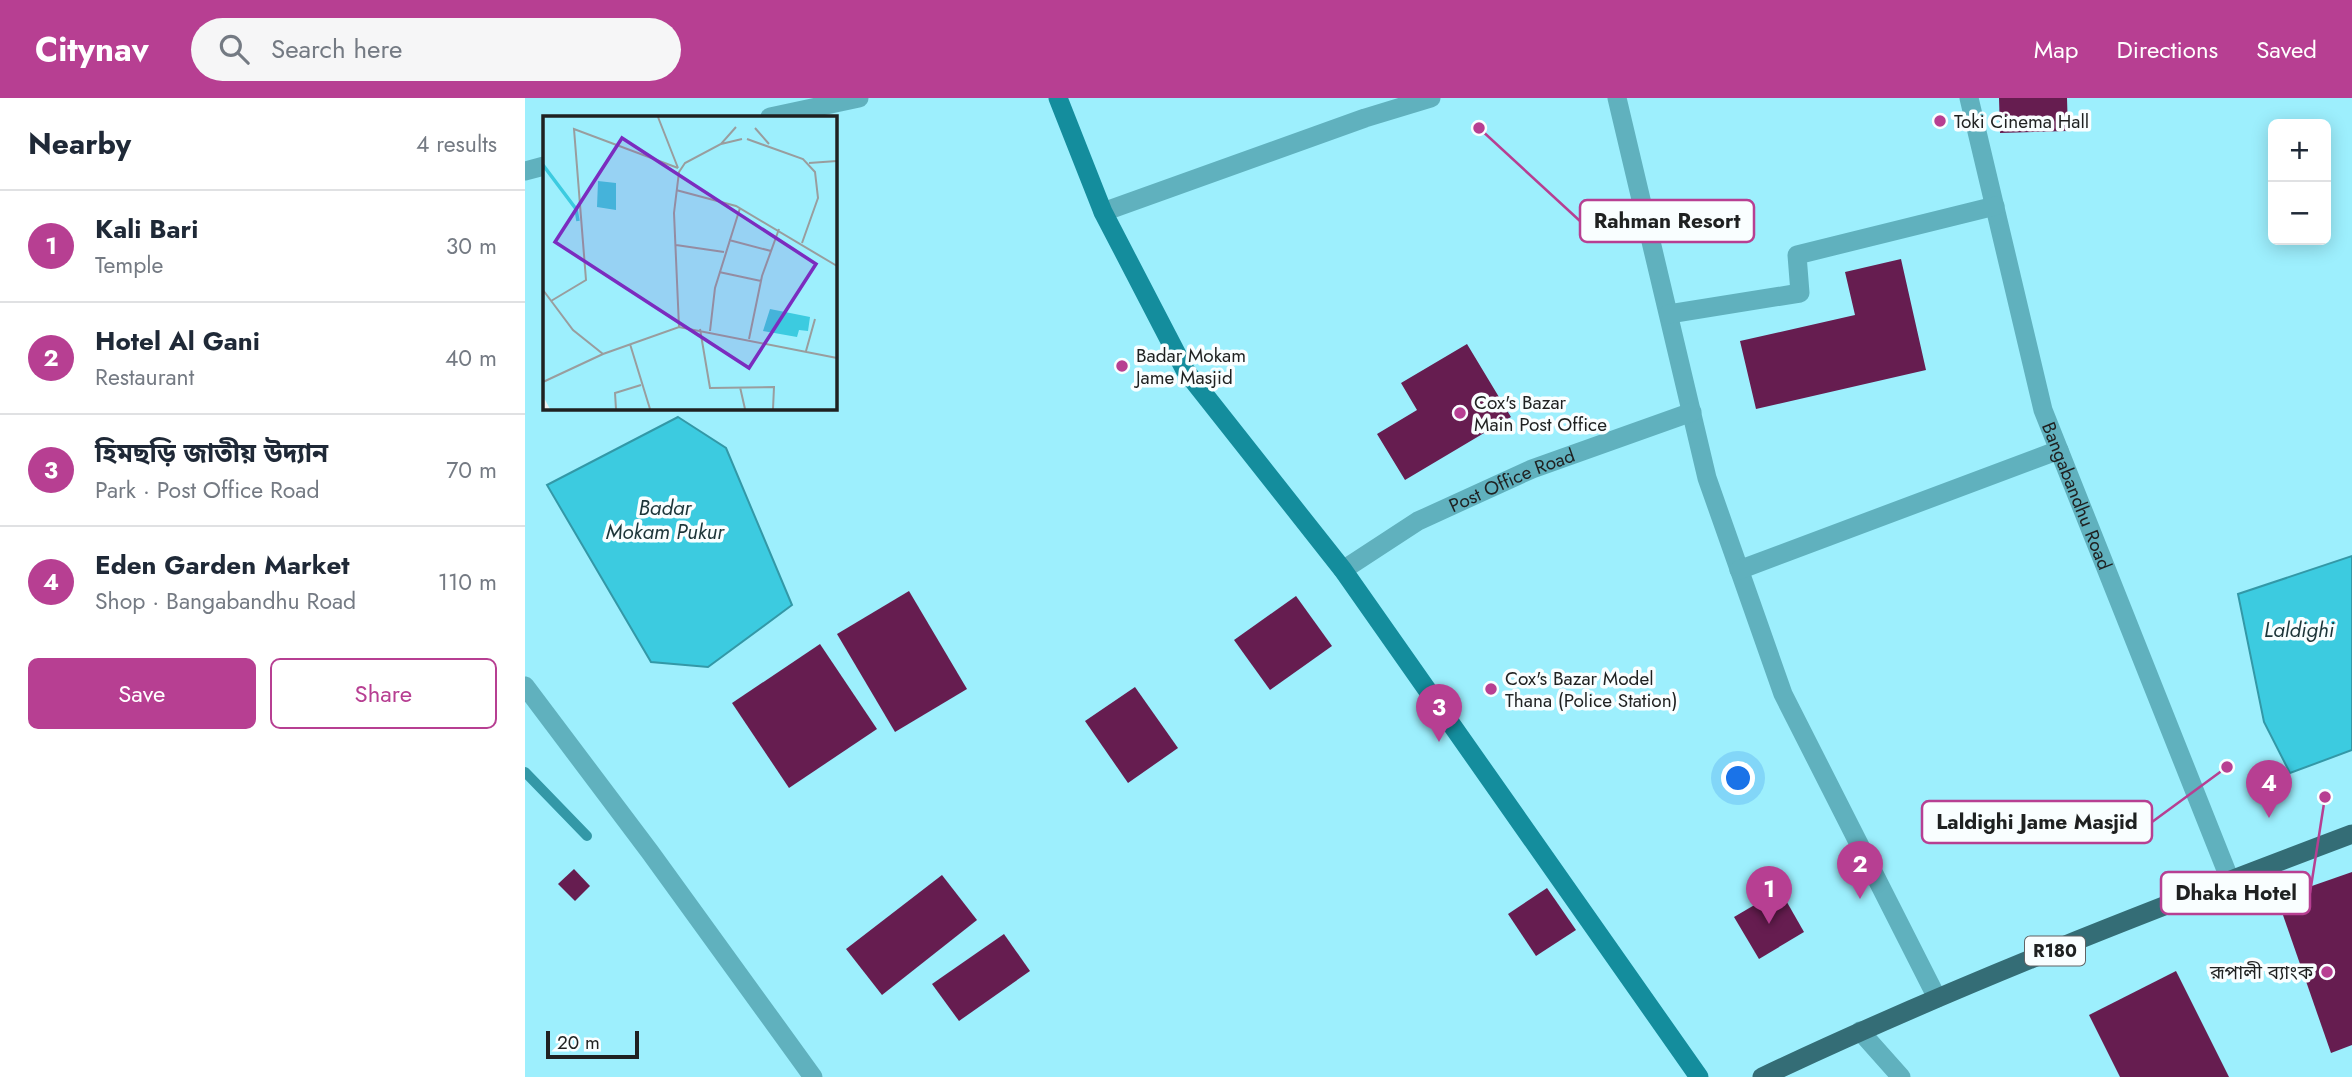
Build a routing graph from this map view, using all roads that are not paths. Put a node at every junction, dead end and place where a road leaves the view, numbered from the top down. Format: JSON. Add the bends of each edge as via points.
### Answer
{"nodes":[{"id":1,"x":859,"y":98,"type":"edge"},
{"id":2,"x":1058,"y":98,"type":"edge"},
{"id":3,"x":1431,"y":98,"type":"edge"},
{"id":4,"x":1617,"y":98,"type":"edge"},
{"id":5,"x":1969,"y":98,"type":"edge"},
{"id":6,"x":775,"y":116,"type":"edge"},
{"id":7,"x":543,"y":166,"type":"edge"},
{"id":8,"x":525,"y":170,"type":"edge"},
{"id":9,"x":1995,"y":206,"type":"junction"},
{"id":10,"x":1103,"y":212,"type":"junction"},
{"id":11,"x":1669,"y":314,"type":"junction"},
{"id":12,"x":1692,"y":412,"type":"junction"},
{"id":13,"x":2059,"y":450,"type":"junction"},
{"id":14,"x":1343,"y":570,"type":"junction"},
{"id":15,"x":1739,"y":570,"type":"junction"},
{"id":16,"x":525,"y":686,"type":"edge"},
{"id":17,"x":2352,"y":834,"type":"edge"},
{"id":18,"x":2230,"y":880,"type":"junction"},
{"id":19,"x":1937,"y":998,"type":"junction"},
{"id":20,"x":1860,"y":1031,"type":"junction"},
{"id":21,"x":813,"y":1077,"type":"edge"},
{"id":22,"x":1699,"y":1077,"type":"edge"},
{"id":23,"x":1762,"y":1077,"type":"edge"},
{"id":24,"x":1901,"y":1077,"type":"edge"}],
"edges":[{"from":1,"to":6,"type":"street"},
{"from":2,"to":10,"type":"main road"},
{"from":3,"to":10,"type":"street"},
{"from":4,"to":11,"type":"street"},
{"from":5,"to":9,"type":"street","name":"Bangabandhu Road"},
{"from":7,"to":8,"type":"street"},
{"from":9,"to":11,"type":"street","via":[[1797,255],[1800,293]]},
{"from":9,"to":13,"type":"street","name":"Bangabandhu Road","via":[[2043,410]]},
{"from":10,"to":14,"type":"main road","via":[[1185,370]]},
{"from":11,"to":12,"type":"street"},
{"from":12,"to":14,"type":"street","name":"Post Office Road","via":[[1532,469],[1418,521]]},
{"from":12,"to":15,"type":"street","via":[[1707,478]]},
{"from":13,"to":15,"type":"street"},
{"from":13,"to":18,"type":"street","name":"Bangabandhu Road"},
{"from":14,"to":22,"type":"main road"},
{"from":15,"to":19,"type":"street","via":[[1783,694]]},
{"from":16,"to":21,"type":"street"},
{"from":17,"to":18,"type":"main road","number":"R180"},
{"from":18,"to":19,"type":"main road","number":"R180"},
{"from":19,"to":20,"type":"main road","number":"R180"},
{"from":20,"to":23,"type":"main road","number":"R180"},
{"from":20,"to":24,"type":"street"}]}
